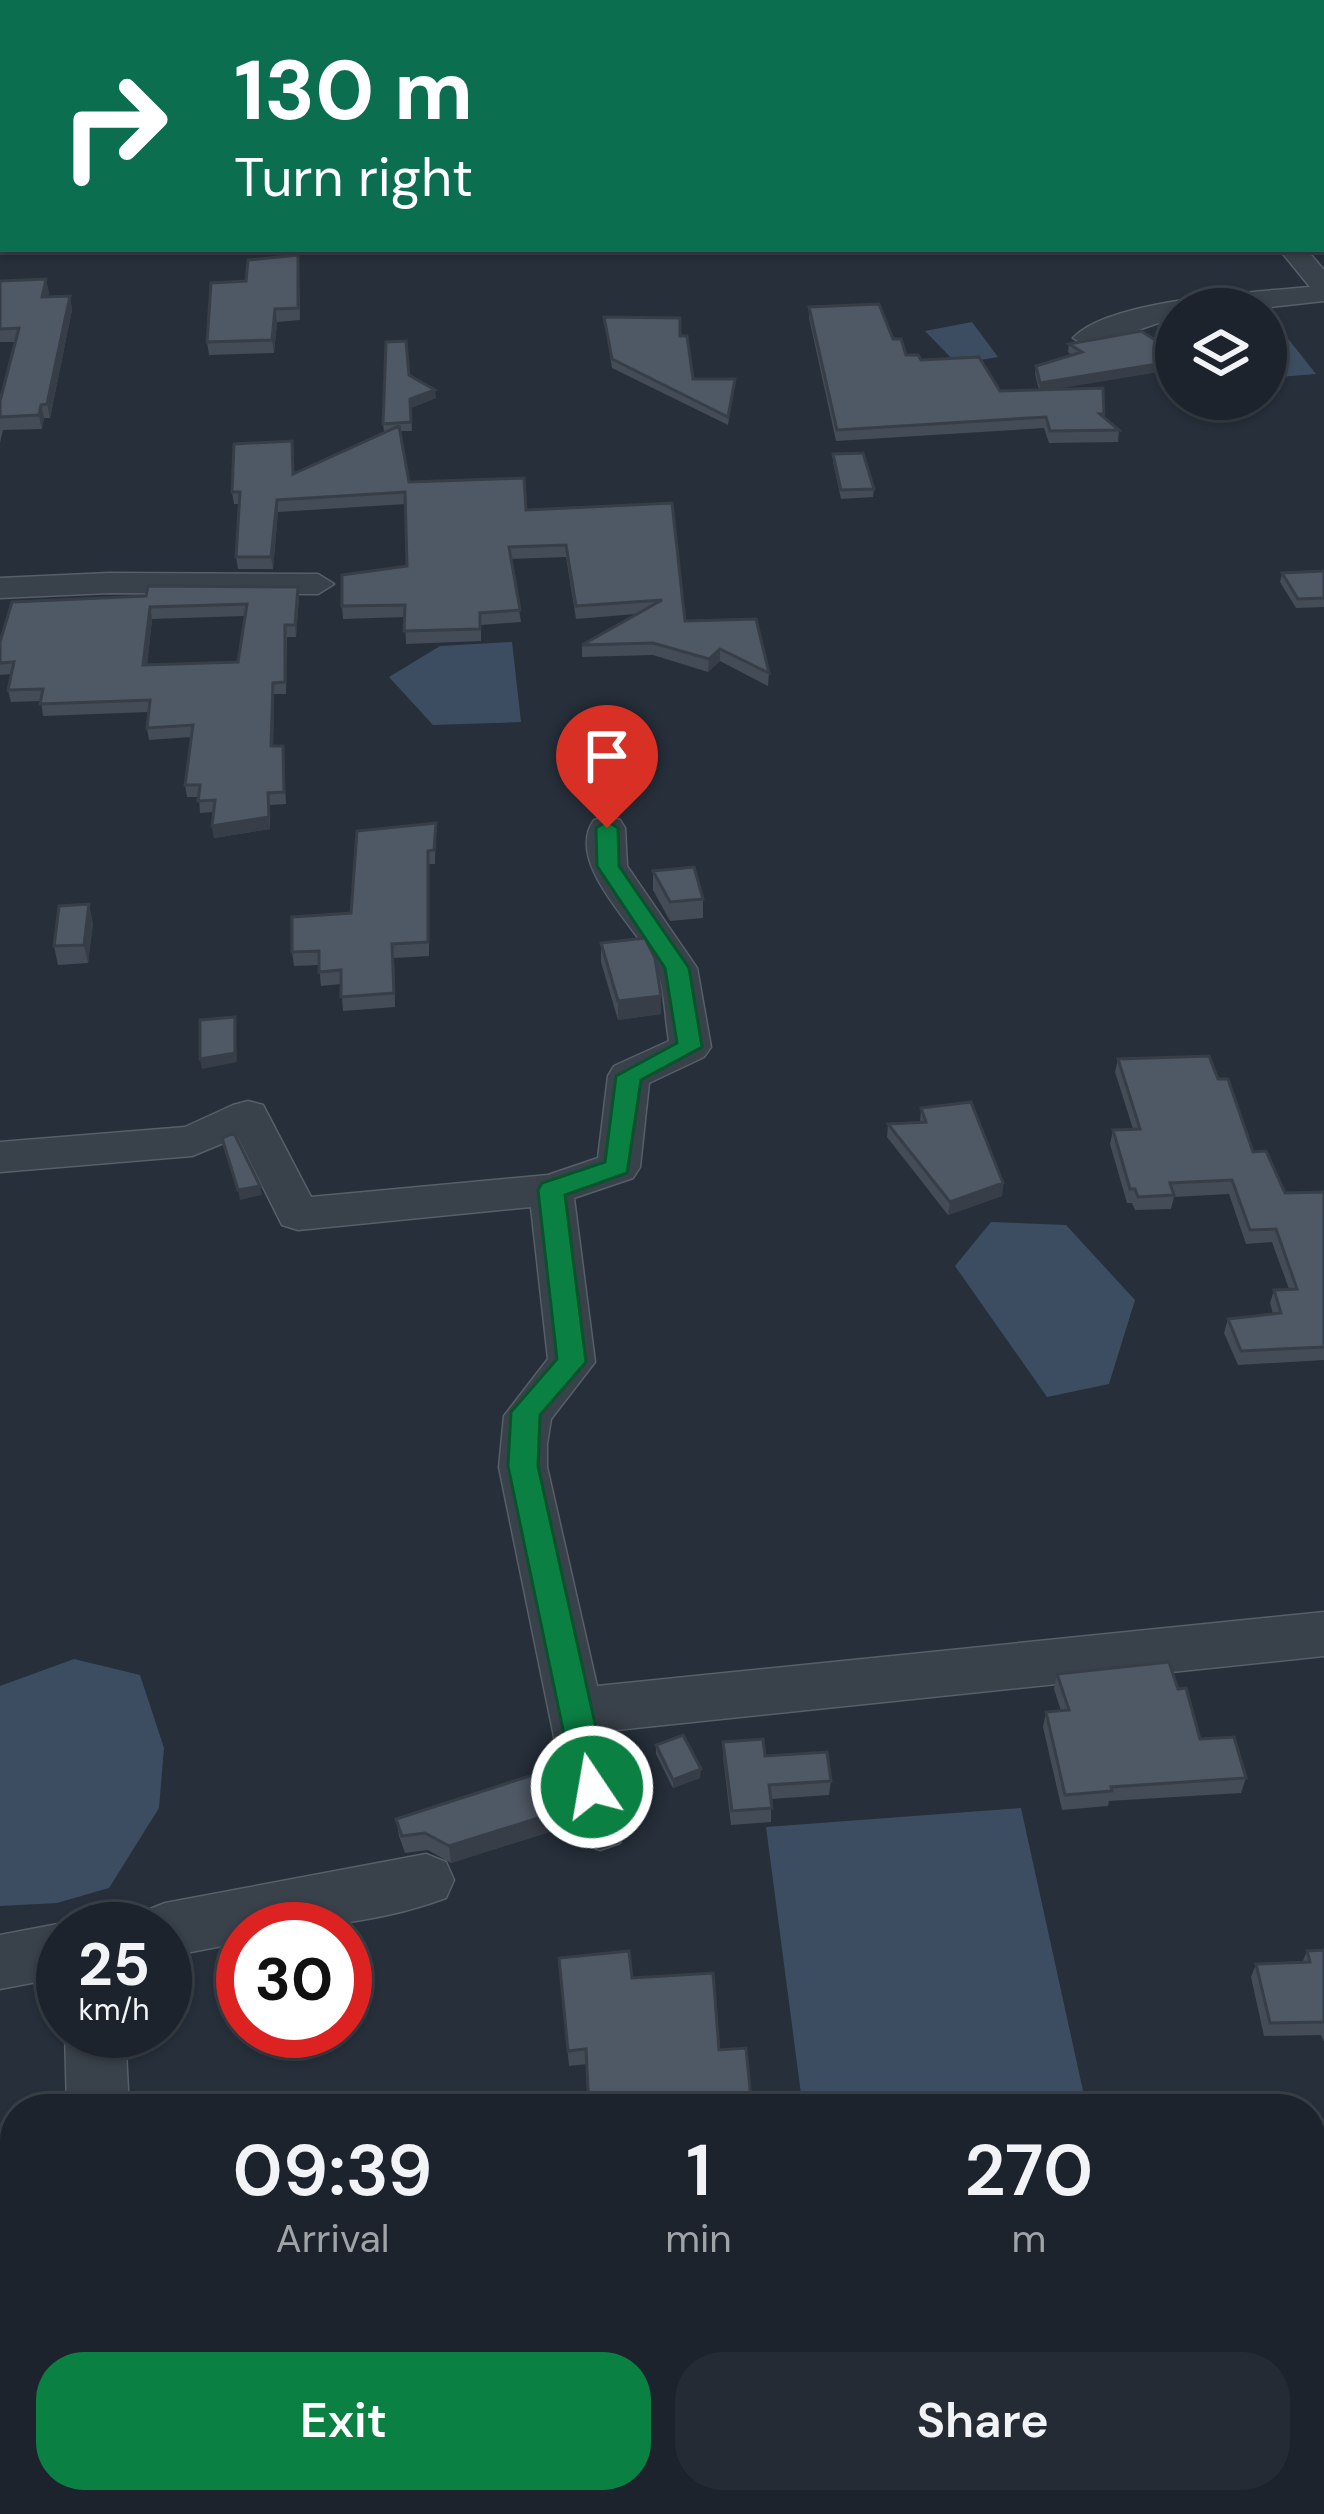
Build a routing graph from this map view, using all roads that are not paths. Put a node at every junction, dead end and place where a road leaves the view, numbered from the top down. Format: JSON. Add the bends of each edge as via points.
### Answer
{"nodes":[{"id":1,"x":1294,"y":252,"type":"edge"},
{"id":2,"x":1324,"y":290,"type":"edge"},
{"id":3,"x":1287,"y":295,"type":"edge"},
{"id":4,"x":1155,"y":315,"type":"edge"},
{"id":5,"x":1087,"y":338,"type":"edge"},
{"id":6,"x":318,"y":584,"type":"dead end"},
{"id":7,"x":0,"y":588,"type":"edge"},
{"id":8,"x":607,"y":828,"type":"dead end"},
{"id":9,"x":0,"y":1157,"type":"edge"},
{"id":10,"x":551,"y":1190,"type":"junction"},
{"id":11,"x":1324,"y":1634,"type":"edge"},
{"id":12,"x":575,"y":1711,"type":"junction"},
{"id":13,"x":600,"y":1825,"type":"dead end"},
{"id":14,"x":426,"y":1880,"type":"dead end"},
{"id":15,"x":192,"y":1925,"type":"edge"},
{"id":16,"x":36,"y":1955,"type":"edge"},
{"id":17,"x":0,"y":1962,"type":"edge"},
{"id":18,"x":96,"y":2058,"type":"edge"},
{"id":19,"x":97,"y":2094,"type":"edge"}],
"edges":[{"from":1,"to":2,"type":"street"},
{"from":2,"to":3,"type":"street"},
{"from":4,"to":5,"type":"street"},
{"from":6,"to":7,"type":"street"},
{"from":8,"to":10,"type":"street","via":[[608,866],[677,968],[690,1047],[629,1076],[618,1167]]},
{"from":9,"to":10,"type":"street","via":[[192,1141],[248,1115],[298,1214]]},
{"from":10,"to":12,"type":"street","via":[[572,1362],[526,1412],[523,1466]]},
{"from":11,"to":12,"type":"street"},
{"from":12,"to":13,"type":"street"},
{"from":14,"to":15,"type":"street"},
{"from":16,"to":17,"type":"street"},
{"from":18,"to":19,"type":"street"}]}
